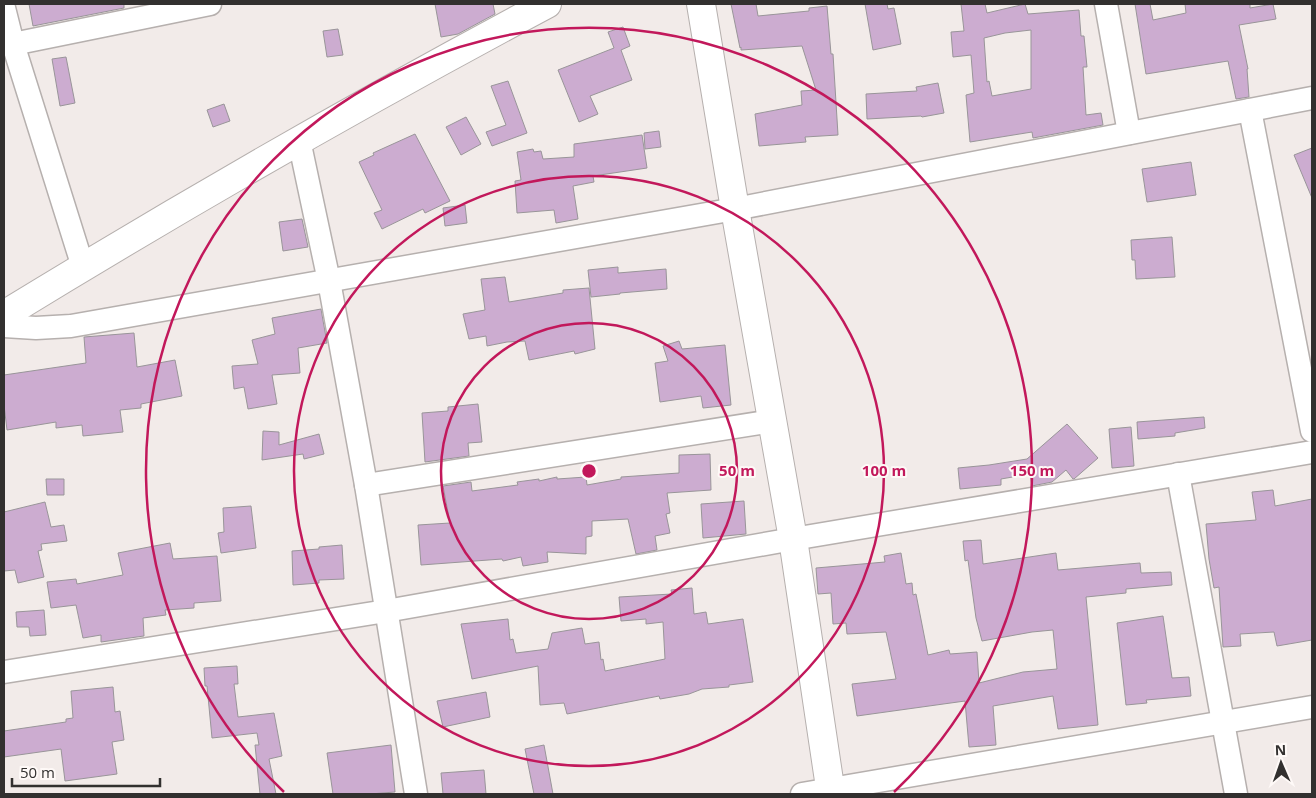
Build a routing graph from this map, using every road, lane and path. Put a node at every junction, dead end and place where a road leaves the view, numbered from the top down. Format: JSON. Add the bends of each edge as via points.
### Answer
{"nodes":[{"id":1,"x":210,"y":4,"type":"edge"},
{"id":2,"x":547,"y":4,"type":"edge"},
{"id":3,"x":701,"y":4,"type":"edge"},
{"id":4,"x":1106,"y":4,"type":"edge"},
{"id":5,"x":4,"y":8,"type":"edge"},
{"id":6,"x":13,"y":44,"type":"junction"},
{"id":7,"x":1312,"y":98,"type":"edge"},
{"id":8,"x":1250,"y":110,"type":"junction"},
{"id":9,"x":1129,"y":133,"type":"junction"},
{"id":10,"x":299,"y":140,"type":"junction"},
{"id":11,"x":735,"y":209,"type":"junction"},
{"id":12,"x":83,"y":267,"type":"junction"},
{"id":13,"x":329,"y":280,"type":"junction"},
{"id":14,"x":4,"y":315,"type":"edge"},
{"id":15,"x":4,"y":326,"type":"edge"},
{"id":16,"x":772,"y":421,"type":"junction"},
{"id":17,"x":1312,"y":431,"type":"edge"},
{"id":18,"x":1312,"y":452,"type":"edge"},
{"id":19,"x":1178,"y":474,"type":"junction"},
{"id":20,"x":366,"y":485,"type":"junction"},
{"id":21,"x":793,"y":539,"type":"junction"},
{"id":22,"x":386,"y":610,"type":"junction"},
{"id":23,"x":4,"y":670,"type":"edge"},
{"id":24,"x":1312,"y":706,"type":"edge"},
{"id":25,"x":1223,"y":722,"type":"junction"},
{"id":26,"x":830,"y":792,"type":"edge"},
{"id":27,"x":416,"y":794,"type":"edge"},
{"id":28,"x":802,"y":794,"type":"edge"},
{"id":29,"x":1236,"y":794,"type":"edge"}],
"edges":[{"from":1,"to":6,"type":"street"},
{"from":2,"to":10,"type":"street"},
{"from":3,"to":11,"type":"street"},
{"from":4,"to":9,"type":"street"},
{"from":5,"to":6,"type":"street"},
{"from":6,"to":12,"type":"street"},
{"from":7,"to":8,"type":"street"},
{"from":8,"to":9,"type":"street"},
{"from":8,"to":17,"type":"street"},
{"from":9,"to":11,"type":"street"},
{"from":10,"to":12,"type":"street"},
{"from":10,"to":13,"type":"street"},
{"from":11,"to":13,"type":"street"},
{"from":11,"to":16,"type":"street"},
{"from":12,"to":14,"type":"street"},
{"from":13,"to":15,"type":"street","via":[[72,326]]},
{"from":13,"to":20,"type":"street"},
{"from":16,"to":20,"type":"street"},
{"from":16,"to":21,"type":"street"},
{"from":18,"to":19,"type":"street"},
{"from":19,"to":21,"type":"street"},
{"from":19,"to":25,"type":"street"},
{"from":20,"to":22,"type":"street"},
{"from":21,"to":22,"type":"street"},
{"from":21,"to":26,"type":"street"},
{"from":22,"to":23,"type":"street"},
{"from":22,"to":27,"type":"street"},
{"from":24,"to":25,"type":"street"},
{"from":25,"to":26,"type":"street"},
{"from":25,"to":29,"type":"street"},
{"from":26,"to":28,"type":"street"}]}
